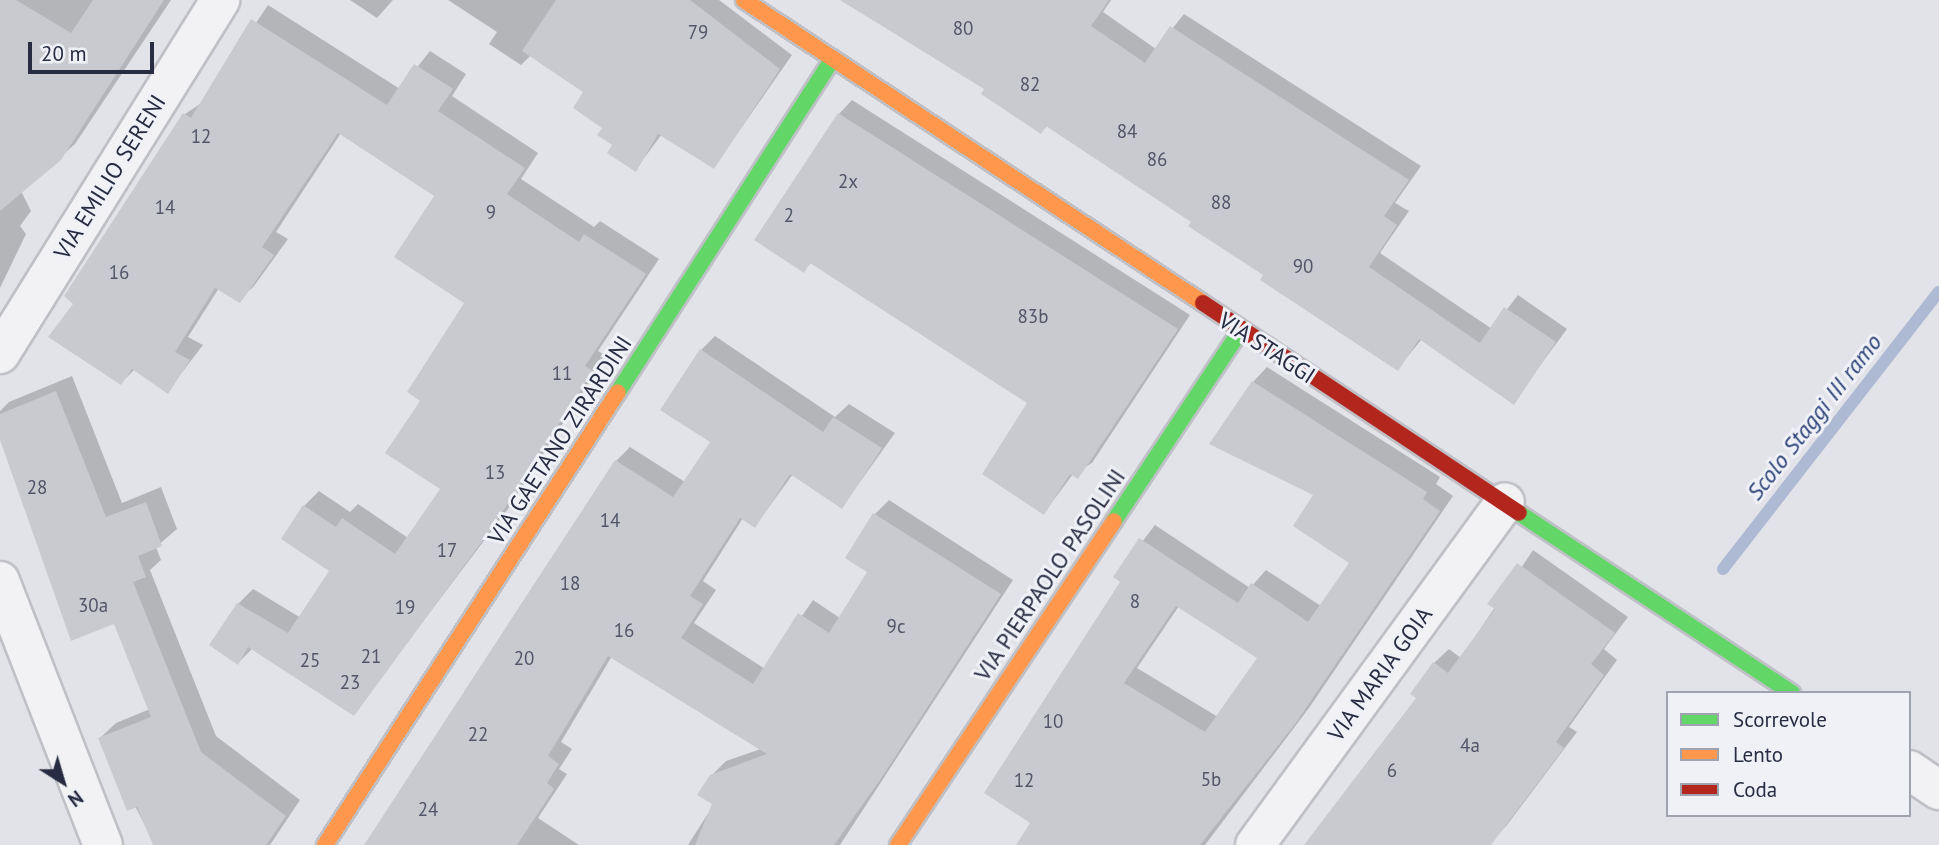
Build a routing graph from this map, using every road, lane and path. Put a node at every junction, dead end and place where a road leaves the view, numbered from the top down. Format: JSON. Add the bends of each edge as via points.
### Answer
{"nodes":[{"id":1,"x":220,"y":0,"type":"edge"},
{"id":2,"x":744,"y":0,"type":"edge"},
{"id":3,"x":833,"y":59,"type":"junction"},
{"id":4,"x":1240,"y":331,"type":"junction"},
{"id":5,"x":0,"y":354,"type":"edge"},
{"id":6,"x":1504,"y":502,"type":"junction"},
{"id":7,"x":0,"y":581,"type":"edge"},
{"id":8,"x":1790,"y":691,"type":"edge"},
{"id":9,"x":1911,"y":771,"type":"edge"},
{"id":10,"x":1939,"y":790,"type":"edge"},
{"id":11,"x":103,"y":845,"type":"edge"},
{"id":12,"x":325,"y":845,"type":"edge"},
{"id":13,"x":898,"y":845,"type":"edge"},
{"id":14,"x":1255,"y":845,"type":"edge"}],
"edges":[{"from":1,"to":5,"type":"street","name":"VIA EMILIO SERENI"},
{"from":2,"to":3,"type":"street","name":"VIA STAGGI"},
{"from":3,"to":4,"type":"street","name":"VIA STAGGI"},
{"from":3,"to":12,"type":"street","name":"VIA GAETANO ZIRARDINI"},
{"from":4,"to":6,"type":"street","name":"VIA STAGGI"},
{"from":4,"to":13,"type":"street","name":"VIA PIERPAOLO PASOLINI"},
{"from":6,"to":8,"type":"street","name":"VIA STAGGI"},
{"from":6,"to":14,"type":"street","name":"VIA MARIA GOIA"},
{"from":7,"to":11,"type":"street"},
{"from":9,"to":10,"type":"street"}]}
